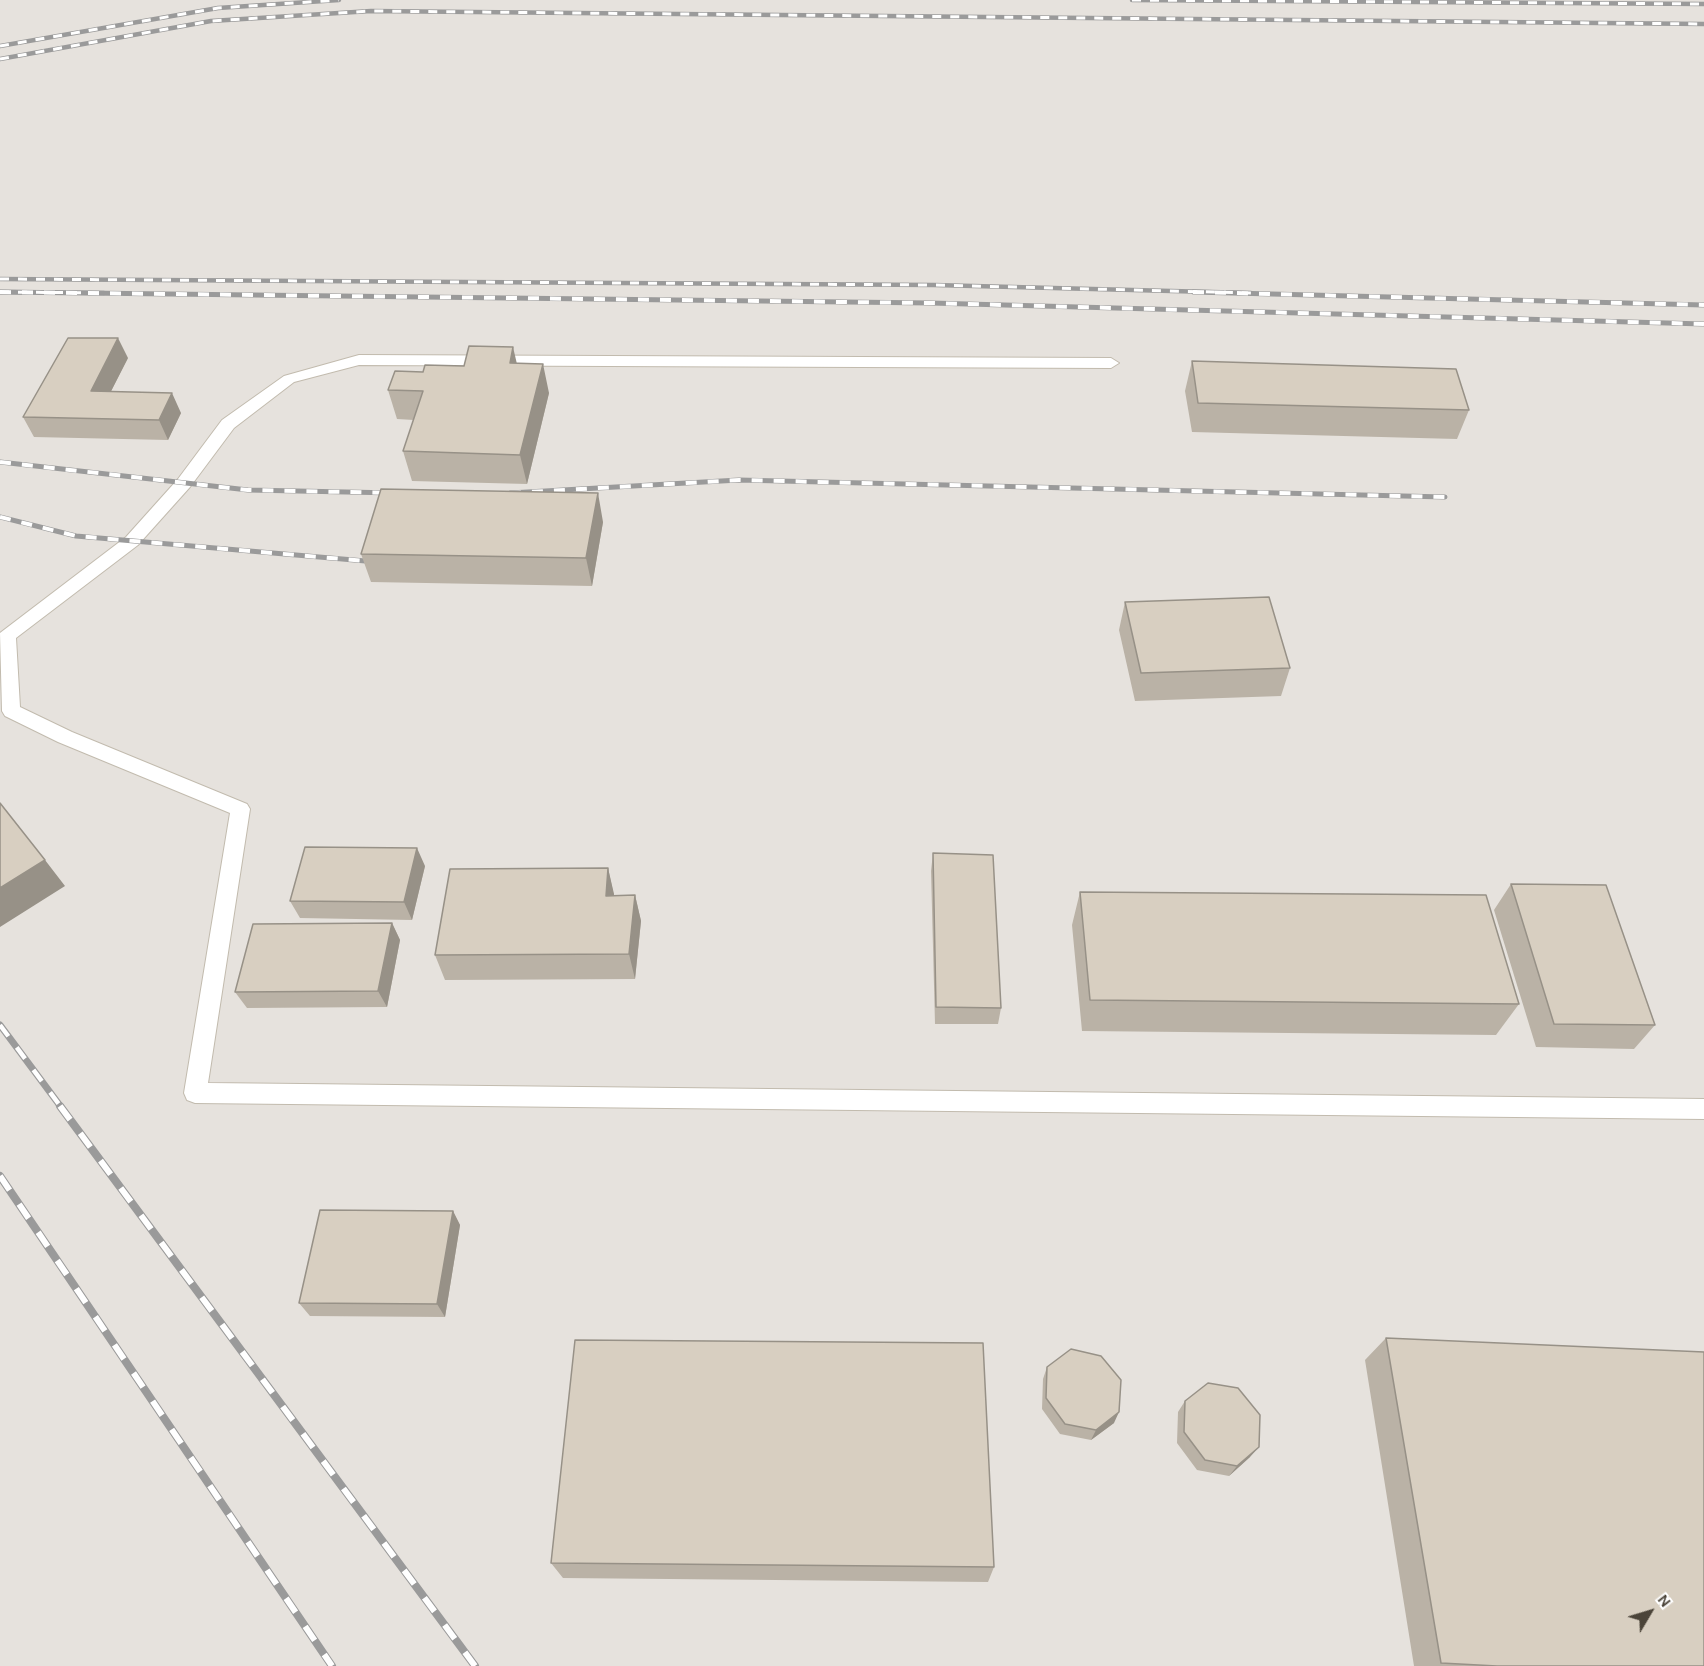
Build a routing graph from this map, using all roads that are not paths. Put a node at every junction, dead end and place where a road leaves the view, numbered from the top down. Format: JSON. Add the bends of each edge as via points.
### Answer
{"nodes":[{"id":1,"x":1111,"y":363,"type":"dead end"},
{"id":2,"x":1704,"y":1109,"type":"edge"}],
"edges":[{"from":1,"to":2,"type":"lane","via":[[359,360],[288,380],[228,424],[184,483],[132,541],[7,636],[11,711],[240,809],[195,1093]]}]}
